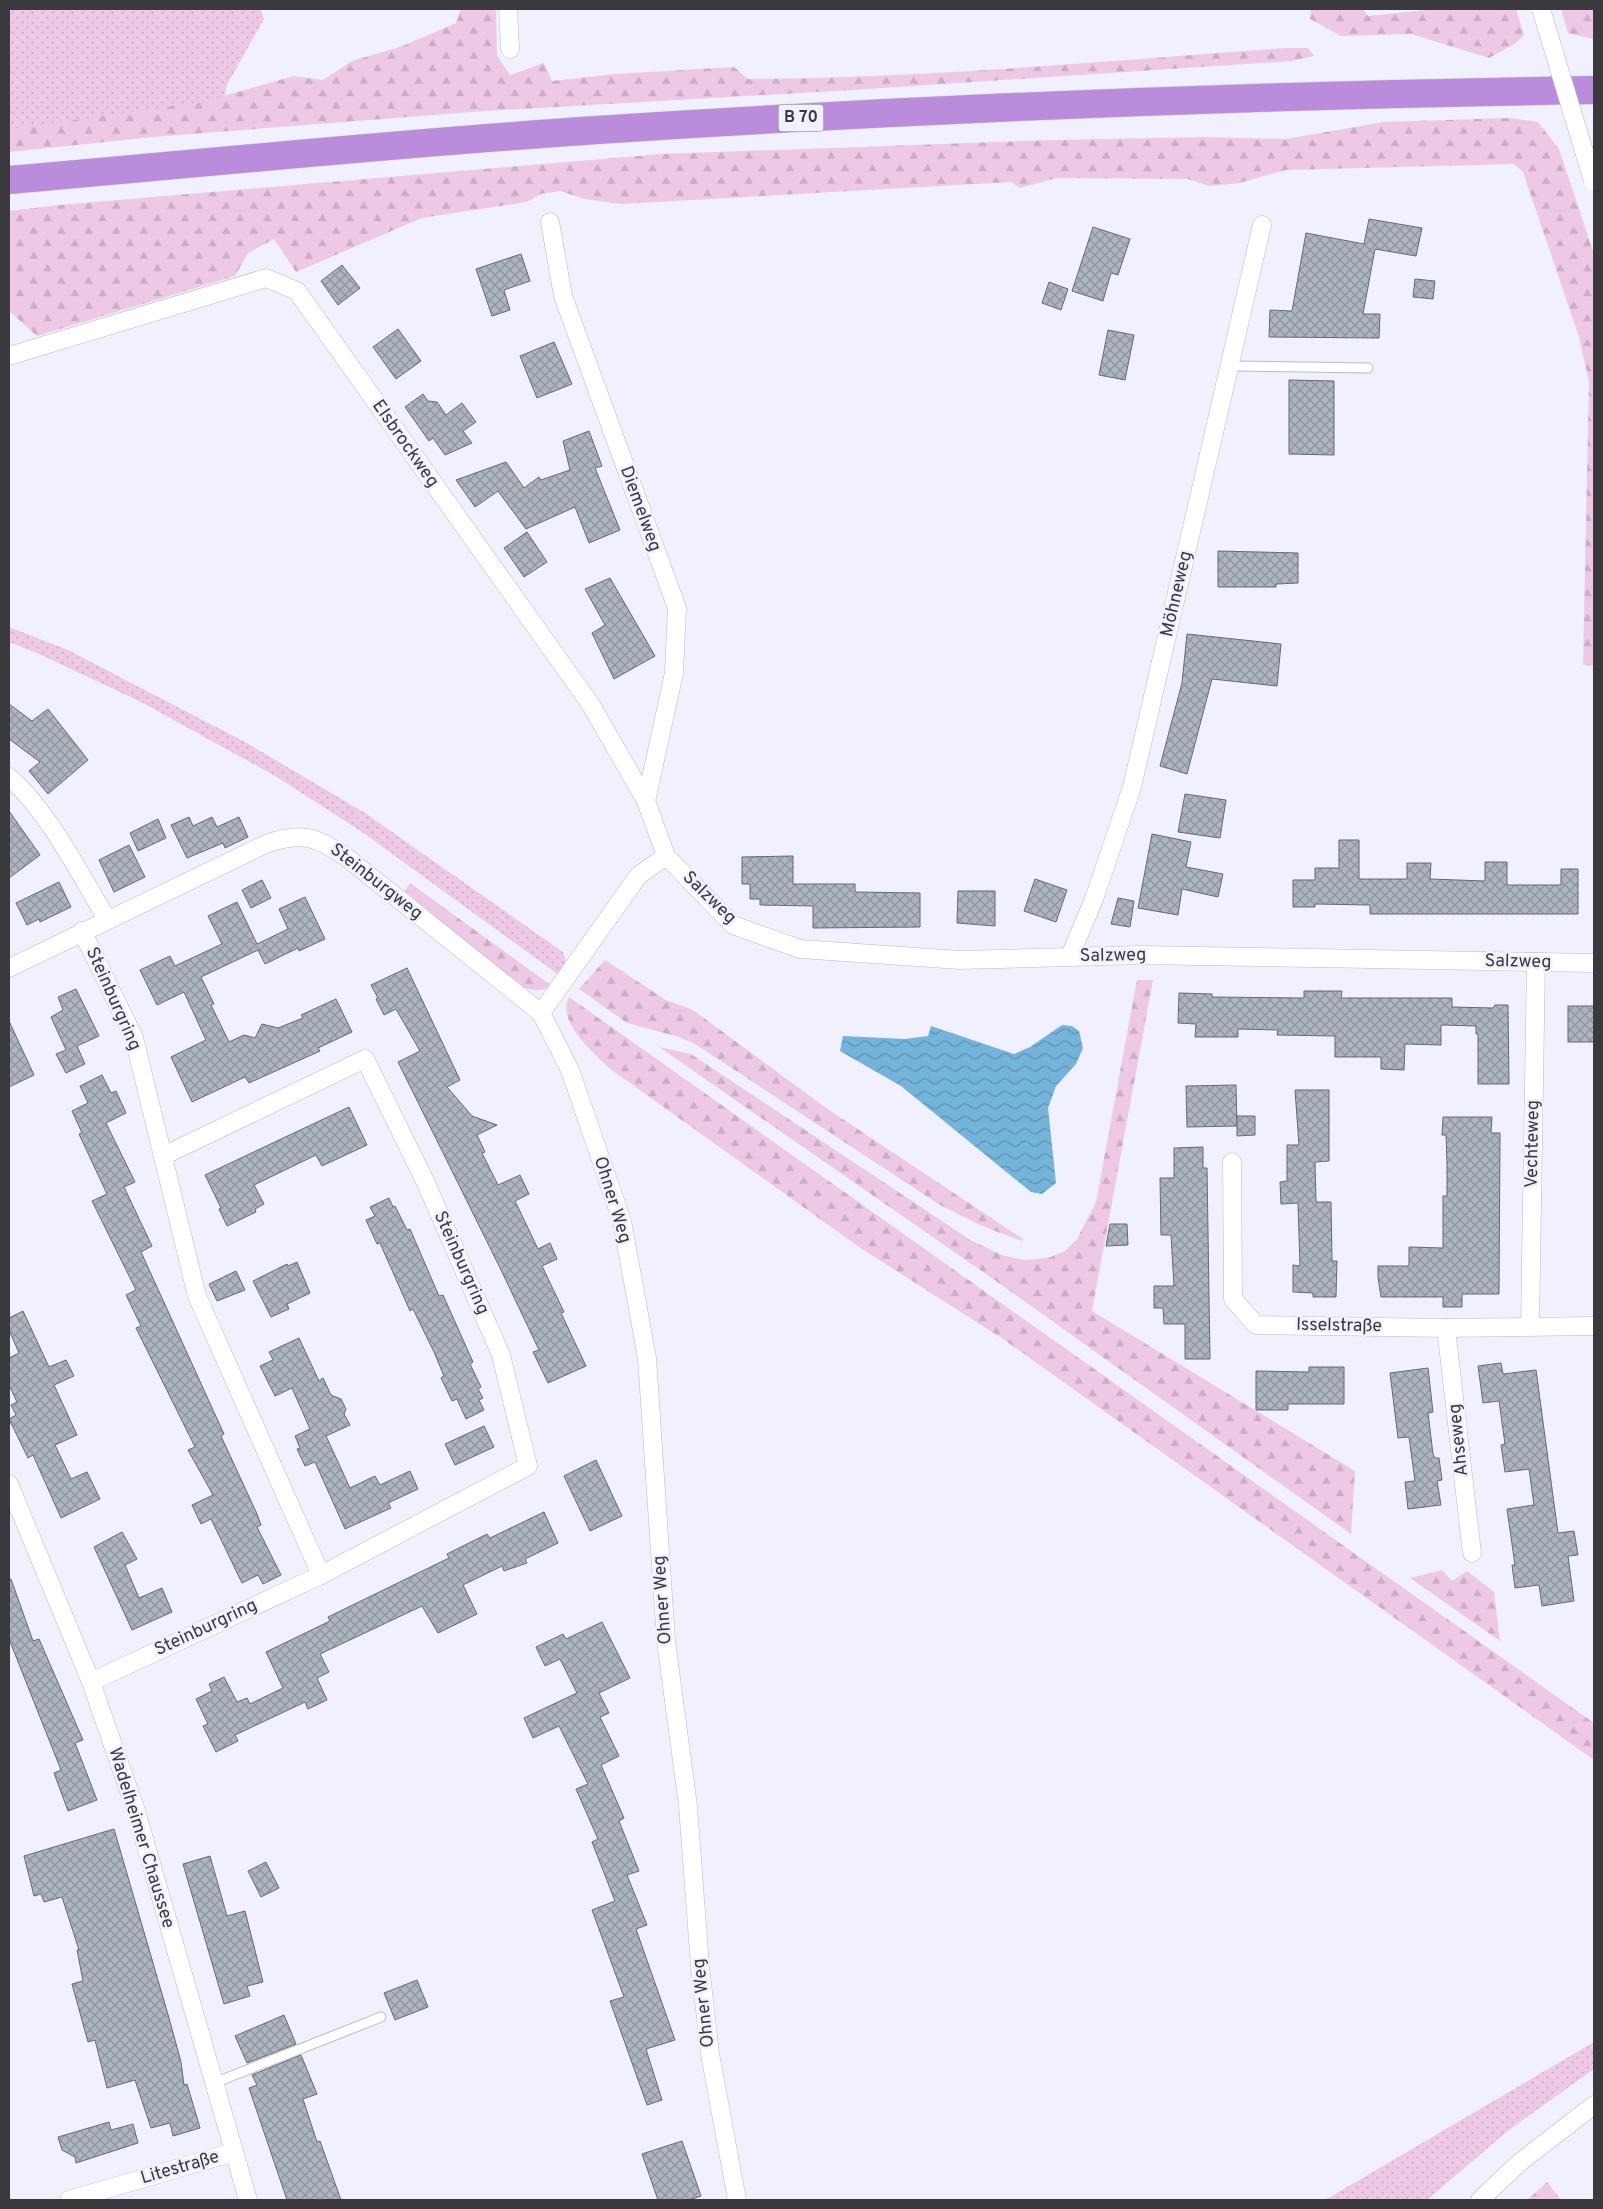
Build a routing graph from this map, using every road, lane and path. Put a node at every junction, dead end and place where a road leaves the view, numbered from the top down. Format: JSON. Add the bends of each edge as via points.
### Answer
{"nodes":[{"id":1,"x":508,"y":9,"type":"edge"},
{"id":2,"x":1541,"y":9,"type":"edge"},
{"id":3,"x":510,"y":49,"type":"dead end"},
{"id":4,"x":1594,"y":90,"type":"edge"},
{"id":5,"x":9,"y":180,"type":"edge"},
{"id":6,"x":1593,"y":183,"type":"edge"},
{"id":7,"x":550,"y":222,"type":"dead end"},
{"id":8,"x":1262,"y":225,"type":"dead end"},
{"id":9,"x":9,"y":356,"type":"edge"},
{"id":10,"x":1229,"y":366,"type":"junction"},
{"id":11,"x":1368,"y":368,"type":"dead end"},
{"id":12,"x":9,"y":777,"type":"edge"},
{"id":13,"x":646,"y":801,"type":"junction"},
{"id":14,"x":666,"y":856,"type":"junction"},
{"id":15,"x":107,"y":919,"type":"junction"},
{"id":16,"x":82,"y":931,"type":"junction"},
{"id":17,"x":1070,"y":956,"type":"junction"},
{"id":18,"x":1536,"y":962,"type":"junction"},
{"id":19,"x":1594,"y":963,"type":"edge"},
{"id":20,"x":9,"y":968,"type":"edge"},
{"id":21,"x":541,"y":1013,"type":"junction"},
{"id":22,"x":163,"y":1156,"type":"junction"},
{"id":23,"x":1232,"y":1162,"type":"dead end"},
{"id":24,"x":1530,"y":1326,"type":"junction"},
{"id":25,"x":1594,"y":1326,"type":"edge"},
{"id":26,"x":1446,"y":1328,"type":"junction"},
{"id":27,"x":9,"y":1484,"type":"edge"},
{"id":28,"x":1472,"y":1553,"type":"dead end"},
{"id":29,"x":321,"y":1575,"type":"junction"},
{"id":30,"x":91,"y":1682,"type":"junction"},
{"id":31,"x":381,"y":2017,"type":"dead end"},
{"id":32,"x":214,"y":2083,"type":"junction"},
{"id":33,"x":1594,"y":2105,"type":"edge"},
{"id":34,"x":234,"y":2152,"type":"junction"},
{"id":35,"x":69,"y":2200,"type":"edge"},
{"id":36,"x":248,"y":2200,"type":"edge"},
{"id":37,"x":737,"y":2200,"type":"edge"},
{"id":38,"x":1480,"y":2200,"type":"edge"}],
"edges":[{"from":1,"to":3,"type":"street"},
{"from":2,"to":6,"type":"street","bridge":true},
{"from":4,"to":5,"type":"highway","number":"B 70","via":[[1321,94],[785,119],[594,130]]},
{"from":7,"to":13,"type":"street","name":"Diemelweg","via":[[563,296],[677,608],[674,672]]},
{"from":8,"to":10,"type":"street","name":"Möhneweg"},
{"from":9,"to":13,"type":"street","name":"Elsbrockweg","via":[[266,278],[297,292],[591,705]]},
{"from":10,"to":11,"type":"lane"},
{"from":10,"to":17,"type":"street","name":"Möhneweg","via":[[1132,787],[1094,899]]},
{"from":12,"to":15,"type":"street","via":[[57,838]]},
{"from":13,"to":14,"type":"street","name":"Elsbrockweg"},
{"from":14,"to":17,"type":"street","name":"Salzweg","via":[[733,925],[800,948],[960,960]]},
{"from":14,"to":21,"type":"street","via":[[638,876]]},
{"from":15,"to":16,"type":"street","name":"Steinburgweg"},
{"from":15,"to":21,"type":"street","name":"Steinburgweg","via":[[282,838],[323,841]]},
{"from":16,"to":20,"type":"street","name":"Steinburgweg"},
{"from":16,"to":22,"type":"street","name":"Steinburgring","via":[[134,1038]]},
{"from":17,"to":18,"type":"street","name":"Salzweg"},
{"from":18,"to":19,"type":"street","name":"Salzweg"},
{"from":18,"to":24,"type":"street","name":"Vechteweg"},
{"from":21,"to":37,"type":"street","name":"Ohner Weg","via":[[570,1070],[622,1221],[647,1358],[666,1641],[688,1806],[700,1966],[710,2054]]},
{"from":22,"to":29,"type":"street","name":"Steinburgring","via":[[197,1296]]},
{"from":22,"to":29,"type":"street","name":"Steinburgring","via":[[365,1059],[425,1181],[501,1355],[528,1466]]},
{"from":23,"to":26,"type":"street","name":"Isselstraße","via":[[1233,1299],[1256,1325]]},
{"from":24,"to":25,"type":"street","name":"Isselstraße"},
{"from":24,"to":26,"type":"street","name":"Isselstraße"},
{"from":26,"to":28,"type":"street","name":"Ahseweg"},
{"from":27,"to":30,"type":"street","name":"Wadelheimer Chaussee"},
{"from":29,"to":30,"type":"street","name":"Steinburgring"},
{"from":30,"to":32,"type":"street","name":"Wadelheimer Chaussee","via":[[136,1811]]},
{"from":31,"to":32,"type":"lane"},
{"from":32,"to":34,"type":"street","name":"Wadelheimer Chaussee"},
{"from":33,"to":38,"type":"street","via":[[1519,2163]]},
{"from":34,"to":35,"type":"street","name":"Litestraße"},
{"from":34,"to":36,"type":"street","name":"Wadelheimer Chaussee"}]}
